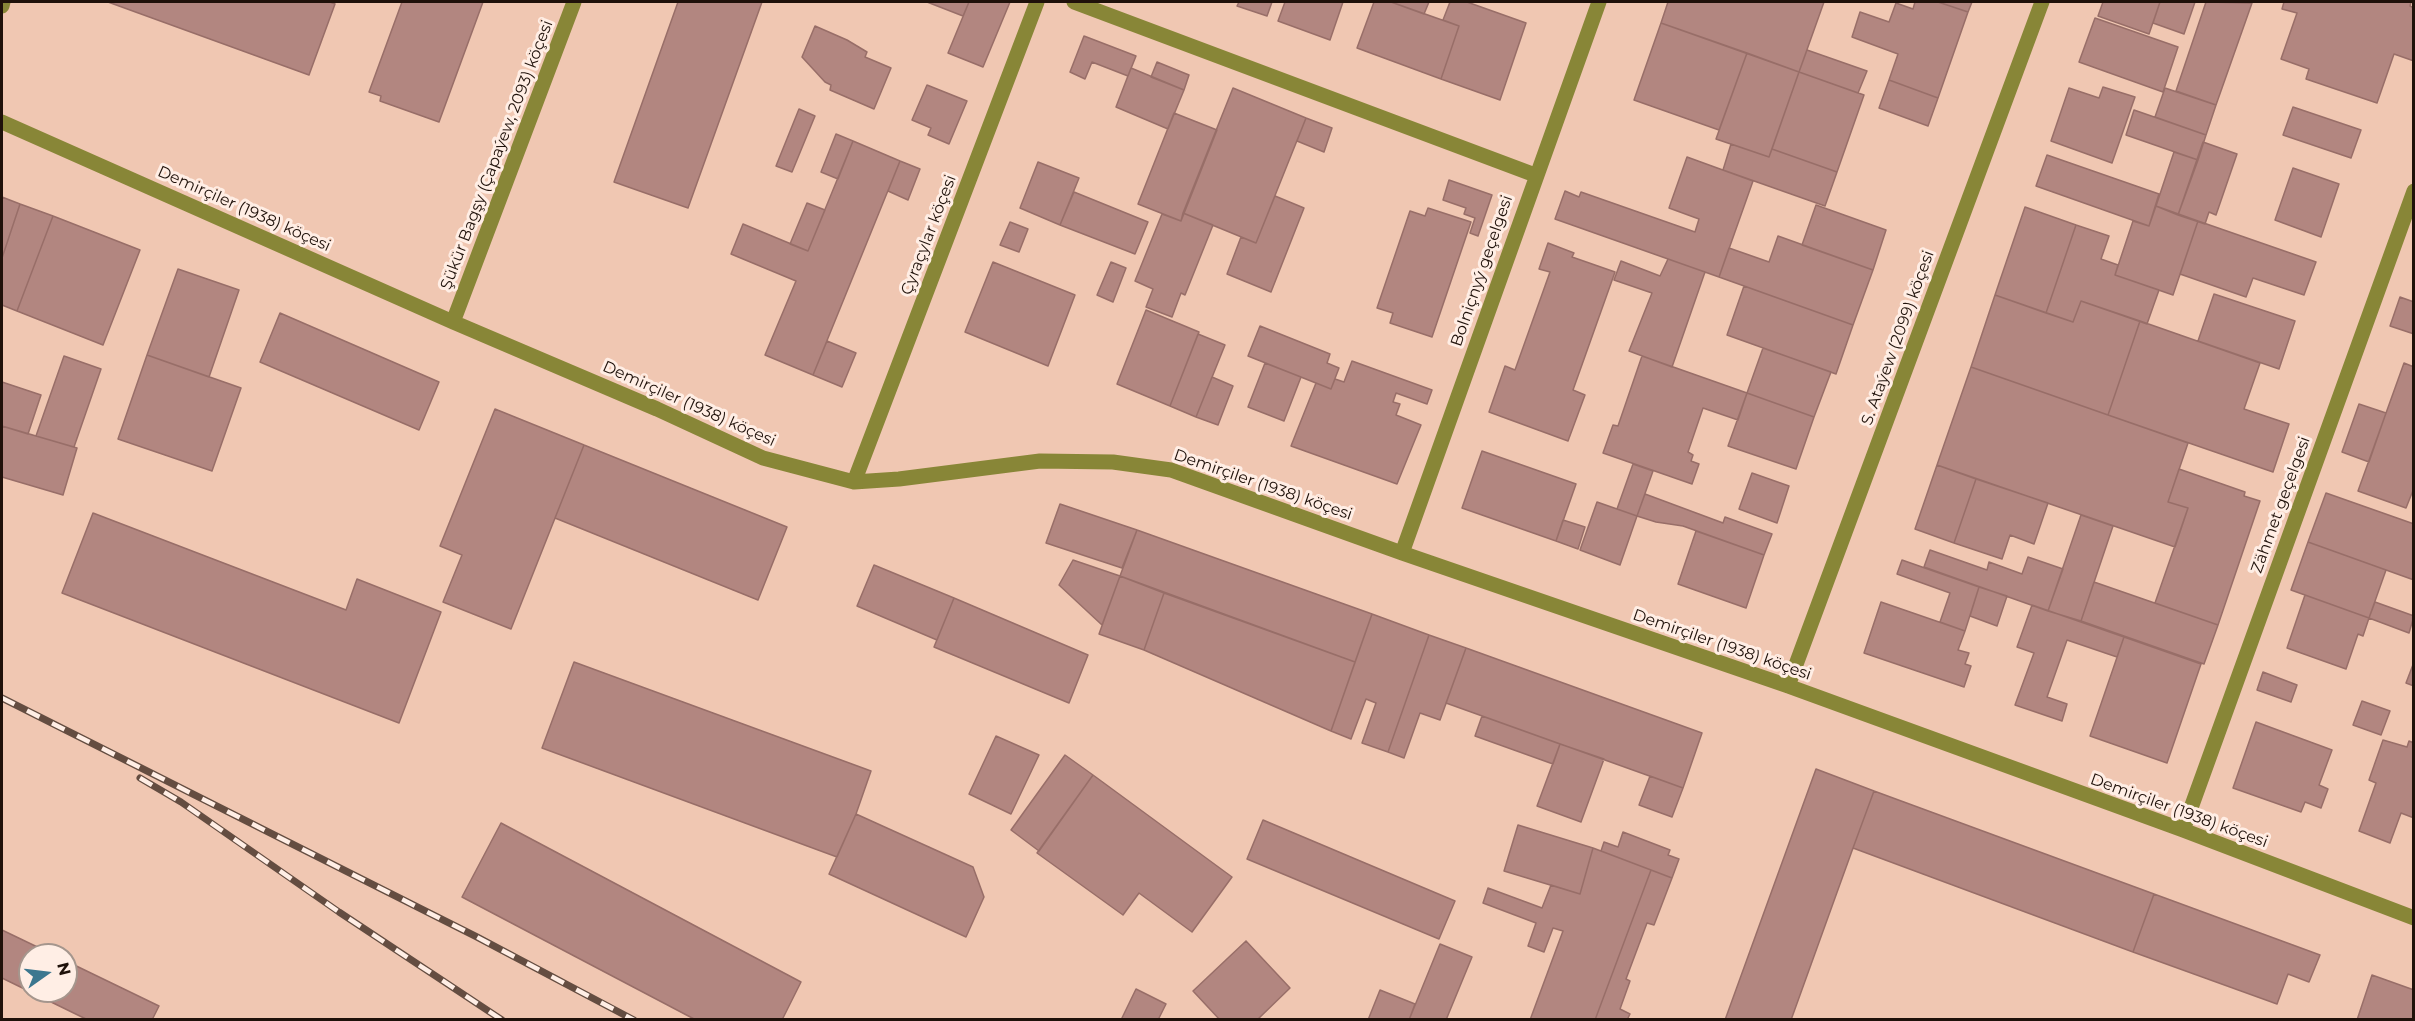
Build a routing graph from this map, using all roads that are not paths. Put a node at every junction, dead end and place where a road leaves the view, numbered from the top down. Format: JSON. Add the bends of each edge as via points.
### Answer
{"nodes":[{"id":1,"x":3,"y":2,"type":"edge"},
{"id":2,"x":574,"y":2,"type":"edge"},
{"id":3,"x":1037,"y":2,"type":"edge"},
{"id":4,"x":1074,"y":2,"type":"edge"},
{"id":5,"x":1599,"y":2,"type":"edge"},
{"id":6,"x":2042,"y":2,"type":"edge"},
{"id":7,"x":2,"y":6,"type":"edge"},
{"id":8,"x":2,"y":122,"type":"edge"},
{"id":9,"x":1535,"y":175,"type":"junction"},
{"id":10,"x":2414,"y":191,"type":"edge"},
{"id":11,"x":453,"y":321,"type":"junction"},
{"id":12,"x":854,"y":482,"type":"junction"},
{"id":13,"x":1402,"y":553,"type":"junction"},
{"id":14,"x":1788,"y":686,"type":"junction"},
{"id":15,"x":2183,"y":830,"type":"junction"},
{"id":16,"x":2414,"y":918,"type":"edge"}],
"edges":[{"from":1,"to":7,"type":"street"},
{"from":2,"to":11,"type":"street","name":"Şükür Bagşy (Çapaýew, 2093) köçesi"},
{"from":3,"to":12,"type":"street","name":"Çyraçylar köçesi"},
{"from":4,"to":9,"type":"street"},
{"from":5,"to":9,"type":"street","name":"Bolniçnyý geçelgesi"},
{"from":6,"to":14,"type":"street","name":"S. Ataýew (2099) köçesi"},
{"from":8,"to":11,"type":"street","name":"Demirçiler (1938) köçesi"},
{"from":9,"to":13,"type":"street","name":"Bolniçnyý geçelgesi"},
{"from":10,"to":15,"type":"street","name":"Zähmet geçelgesi"},
{"from":11,"to":12,"type":"street","name":"Demirçiler (1938) köçesi","via":[[763,458]]},
{"from":12,"to":13,"type":"street","name":"Demirçiler (1938) köçesi","via":[[1040,461],[1113,462],[1171,470]]},
{"from":13,"to":14,"type":"street","name":"Demirçiler (1938) köçesi"},
{"from":14,"to":15,"type":"street","name":"Demirçiler (1938) köçesi"},
{"from":15,"to":16,"type":"street","name":"Demirçiler (1938) köçesi"}]}
